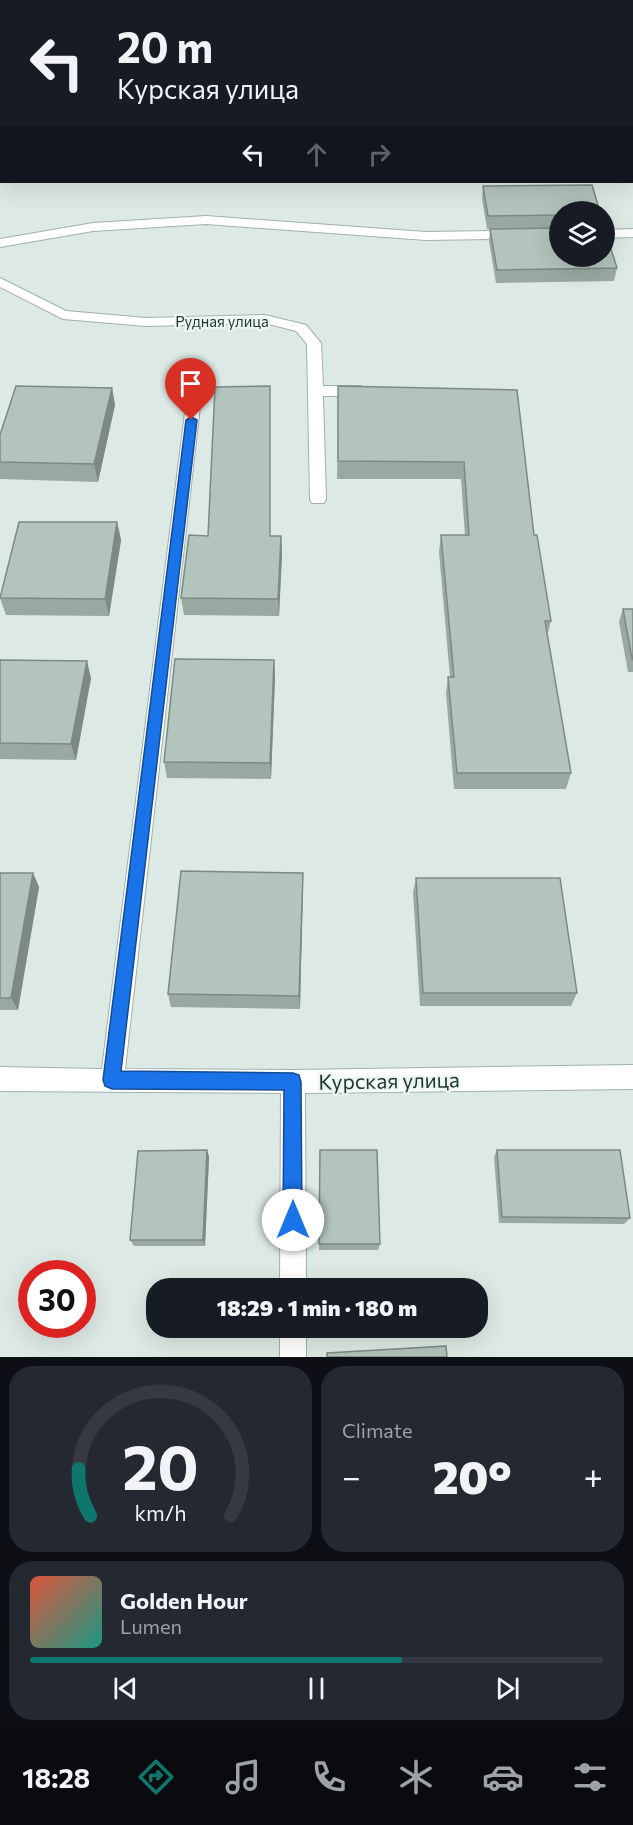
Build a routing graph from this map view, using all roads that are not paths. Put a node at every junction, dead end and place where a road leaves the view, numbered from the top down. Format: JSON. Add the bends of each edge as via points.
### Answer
{"nodes":[{"id":1,"x":633,"y":233,"type":"edge"},
{"id":2,"x":549,"y":234,"type":"edge"},
{"id":3,"x":615,"y":234,"type":"edge"},
{"id":4,"x":0,"y":243,"type":"edge"},
{"id":5,"x":0,"y":282,"type":"edge"},
{"id":6,"x":316,"y":391,"type":"junction"},
{"id":7,"x":375,"y":391,"type":"edge"},
{"id":8,"x":194,"y":397,"type":"dead end"},
{"id":9,"x":318,"y":499,"type":"dead end"},
{"id":10,"x":633,"y":1077,"type":"edge"},
{"id":11,"x":0,"y":1079,"type":"edge"},
{"id":12,"x":112,"y":1080,"type":"junction"},
{"id":13,"x":293,"y":1082,"type":"junction"},
{"id":14,"x":293,"y":1278,"type":"edge"},
{"id":15,"x":293,"y":1338,"type":"edge"},
{"id":16,"x":293,"y":1357,"type":"edge"}],
"edges":[{"from":1,"to":3,"type":"street"},
{"from":2,"to":4,"type":"street","via":[[426,236],[206,220],[93,227]]},
{"from":5,"to":6,"type":"street","name":"Рудная улица","via":[[63,315],[146,322],[265,319],[301,328],[314,343]]},
{"from":6,"to":7,"type":"street"},
{"from":6,"to":9,"type":"street","name":"Рудная улица"},
{"from":8,"to":12,"type":"street"},
{"from":10,"to":13,"type":"street","name":"Курская улица"},
{"from":11,"to":12,"type":"street","name":"Курская улица"},
{"from":12,"to":13,"type":"street","name":"Курская улица"},
{"from":13,"to":14,"type":"street"},
{"from":15,"to":16,"type":"street"}]}
